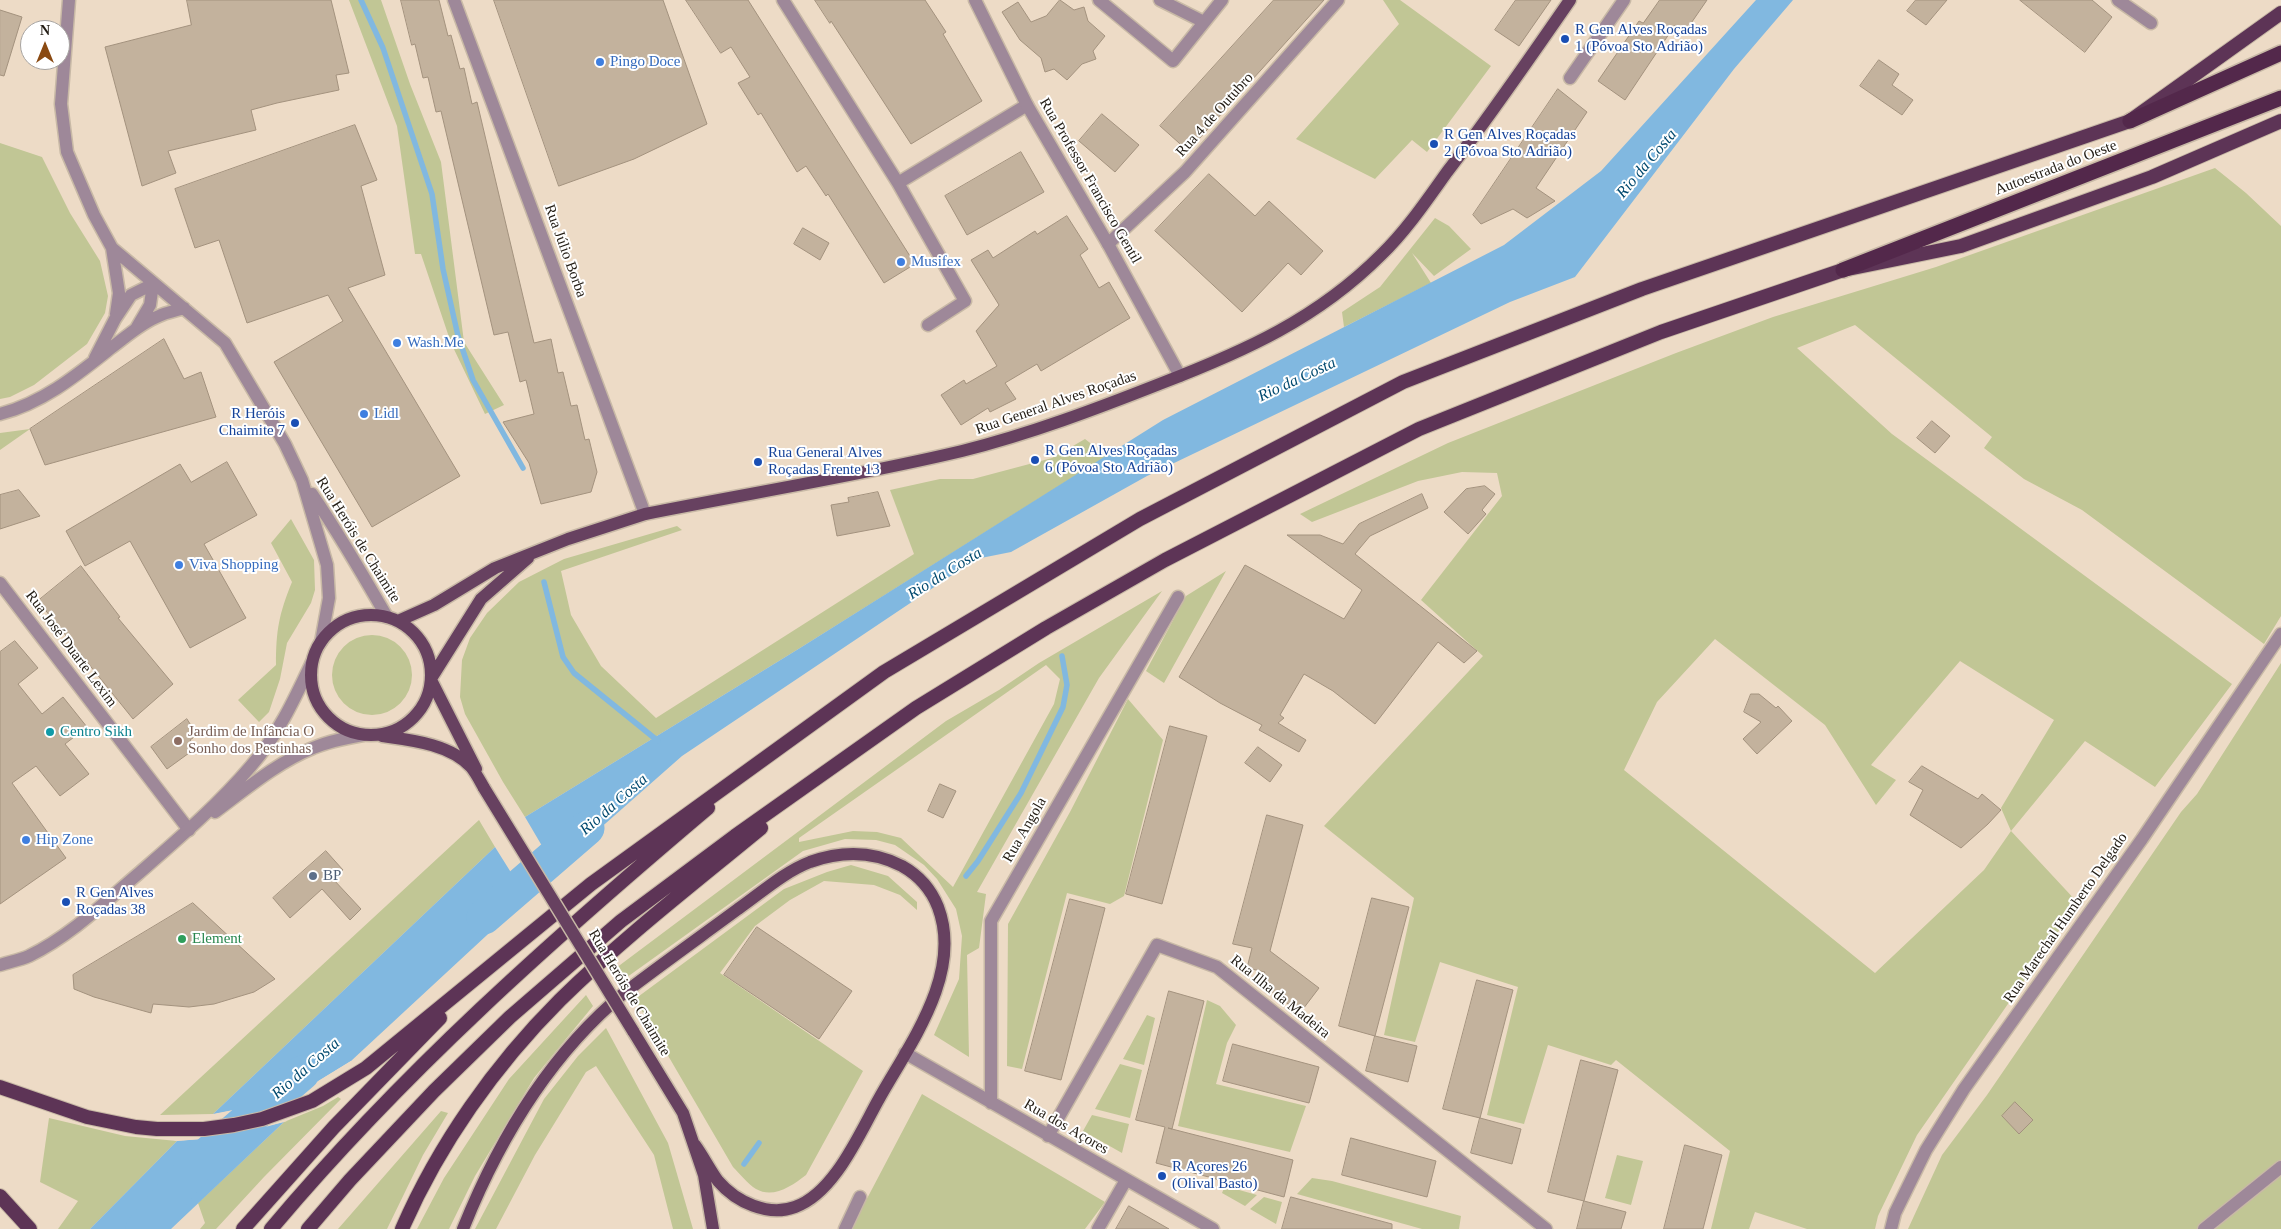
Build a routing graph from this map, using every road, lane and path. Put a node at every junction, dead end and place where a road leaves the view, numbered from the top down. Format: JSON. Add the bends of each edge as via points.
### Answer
{"nodes":[{"id":1,"x":69,"y":0,"type":"edge"},
{"id":2,"x":454,"y":0,"type":"edge"},
{"id":3,"x":783,"y":0,"type":"edge"},
{"id":4,"x":975,"y":0,"type":"edge"},
{"id":5,"x":1099,"y":0,"type":"edge"},
{"id":6,"x":1160,"y":0,"type":"edge"},
{"id":7,"x":1222,"y":0,"type":"edge"},
{"id":8,"x":1338,"y":0,"type":"edge"},
{"id":9,"x":1570,"y":0,"type":"edge"},
{"id":10,"x":1624,"y":0,"type":"edge"},
{"id":11,"x":2118,"y":0,"type":"edge"},
{"id":12,"x":2281,"y":13,"type":"edge"},
{"id":13,"x":1204,"y":22,"type":"junction"},
{"id":14,"x":2151,"y":23,"type":"dead end"},
{"id":15,"x":2281,"y":53,"type":"edge"},
{"id":16,"x":1570,"y":78,"type":"dead end"},
{"id":17,"x":2281,"y":98,"type":"edge"},
{"id":18,"x":1027,"y":105,"type":"junction"},
{"id":19,"x":2130,"y":121,"type":"junction"},
{"id":20,"x":2281,"y":121,"type":"edge"},
{"id":21,"x":898,"y":183,"type":"junction"},
{"id":22,"x":1108,"y":244,"type":"junction"},
{"id":23,"x":112,"y":248,"type":"junction"},
{"id":24,"x":1843,"y":270,"type":"junction"},
{"id":25,"x":153,"y":284,"type":"junction"},
{"id":26,"x":184,"y":308,"type":"junction"},
{"id":27,"x":115,"y":319,"type":"junction"},
{"id":28,"x":928,"y":325,"type":"dead end"},
{"id":29,"x":136,"y":329,"type":"junction"},
{"id":30,"x":92,"y":363,"type":"junction"},
{"id":31,"x":1180,"y":376,"type":"junction"},
{"id":32,"x":0,"y":414,"type":"edge"},
{"id":33,"x":302,"y":480,"type":"junction"},
{"id":34,"x":645,"y":514,"type":"junction"},
{"id":35,"x":534,"y":553,"type":"junction"},
{"id":36,"x":0,"y":583,"type":"edge"},
{"id":37,"x":1178,"y":597,"type":"dead end"},
{"id":38,"x":392,"y":619,"type":"junction"},
{"id":39,"x":2281,"y":634,"type":"edge"},
{"id":40,"x":321,"y":642,"type":"junction"},
{"id":41,"x":312,"y":662,"type":"junction"},
{"id":42,"x":432,"y":680,"type":"junction"},
{"id":43,"x":363,"y":735,"type":"junction"},
{"id":44,"x":376,"y":735,"type":"junction"},
{"id":45,"x":780,"y":748,"type":"junction"},
{"id":46,"x":839,"y":764,"type":"junction"},
{"id":47,"x":484,"y":788,"type":"junction"},
{"id":48,"x":189,"y":830,"type":"junction"},
{"id":49,"x":528,"y":936,"type":"junction"},
{"id":50,"x":0,"y":965,"type":"edge"},
{"id":51,"x":905,"y":1053,"type":"junction"},
{"id":52,"x":0,"y":1087,"type":"edge"},
{"id":53,"x":991,"y":1103,"type":"junction"},
{"id":54,"x":1048,"y":1136,"type":"junction"},
{"id":55,"x":695,"y":1145,"type":"junction"},
{"id":56,"x":2281,"y":1167,"type":"edge"},
{"id":57,"x":1126,"y":1180,"type":"junction"},
{"id":58,"x":0,"y":1196,"type":"edge"},
{"id":59,"x":860,"y":1197,"type":"dead end"},
{"id":60,"x":30,"y":1229,"type":"edge"},
{"id":61,"x":242,"y":1229,"type":"edge"},
{"id":62,"x":272,"y":1229,"type":"edge"},
{"id":63,"x":308,"y":1229,"type":"edge"},
{"id":64,"x":402,"y":1229,"type":"edge"},
{"id":65,"x":463,"y":1229,"type":"edge"},
{"id":66,"x":713,"y":1229,"type":"edge"},
{"id":67,"x":845,"y":1229,"type":"edge"},
{"id":68,"x":1098,"y":1229,"type":"edge"},
{"id":69,"x":1213,"y":1229,"type":"edge"},
{"id":70,"x":1546,"y":1229,"type":"edge"},
{"id":71,"x":1891,"y":1229,"type":"edge"},
{"id":72,"x":2204,"y":1229,"type":"edge"}],
"edges":[{"from":1,"to":23,"type":"street","name":"Rua Heróis de Chaimite","via":[[61,104],[66,152]]},
{"from":2,"to":34,"type":"street","name":"Rua Júlio Borba"},
{"from":3,"to":21,"type":"street"},
{"from":4,"to":18,"type":"street","name":"Rua Professor Francisco Gentil"},
{"from":5,"to":13,"type":"street","via":[[1173,61]]},
{"from":6,"to":13,"type":"street"},
{"from":7,"to":13,"type":"street"},
{"from":8,"to":22,"type":"street","name":"Rua 4 de Outubro","via":[[1185,172]]},
{"from":9,"to":31,"type":"main road","name":"Rua General Alves Roçadas","via":[[1457,159],[1382,255],[1320,308],[1275,335]]},
{"from":10,"to":16,"type":"street"},
{"from":11,"to":14,"type":"street"},
{"from":12,"to":19,"type":"highway"},
{"from":15,"to":19,"type":"highway"},
{"from":17,"to":24,"type":"highway","name":"Autoestrada do Oeste"},
{"from":18,"to":21,"type":"street"},
{"from":18,"to":22,"type":"street","name":"Rua Professor Francisco Gentil"},
{"from":19,"to":45,"type":"highway","via":[[1642,289],[1403,382],[1140,519],[884,672]]},
{"from":20,"to":24,"type":"highway","via":[[2152,176],[1961,246]]},
{"from":21,"to":28,"type":"street","via":[[965,301]]},
{"from":22,"to":31,"type":"street","name":"Rua Professor Francisco Gentil"},
{"from":23,"to":25,"type":"street","name":"Rua Heróis de Chaimite"},
{"from":23,"to":27,"type":"street","via":[[119,293]]},
{"from":24,"to":46,"type":"highway","via":[[1661,332],[1419,429],[1165,560],[1046,628],[916,708]]},
{"from":25,"to":26,"type":"street","name":"Rua Heróis de Chaimite"},
{"from":25,"to":27,"type":"street","via":[[131,295]]},
{"from":25,"to":29,"type":"street","via":[[150,305]]},
{"from":26,"to":29,"type":"street","via":[[159,315]]},
{"from":26,"to":33,"type":"street","name":"Rua Heróis de Chaimite","via":[[225,343],[285,444]]},
{"from":27,"to":30,"type":"street"},
{"from":29,"to":30,"type":"street"},
{"from":30,"to":32,"type":"street","via":[[49,394]]},
{"from":31,"to":34,"type":"main road","name":"Rua General Alves Roçadas","via":[[1046,427],[962,451]]},
{"from":33,"to":38,"type":"street","name":"Rua Heróis de Chaimite"},
{"from":33,"to":40,"type":"street","name":"Rua Heróis de Chaimite","via":[[328,574],[329,598]]},
{"from":34,"to":35,"type":"main road","name":"Rua General Alves Roçadas"},
{"from":35,"to":38,"type":"main road","name":"Rua General Alves Roçadas","via":[[495,568],[434,604]]},
{"from":35,"to":42,"type":"main road","name":"Rua General Alves Roçadas","via":[[481,599]]},
{"from":36,"to":48,"type":"street","name":"Rua José Duarte Lexim"},
{"from":37,"to":53,"type":"street","name":"Rua Angola","via":[[992,921]]},
{"from":38,"to":40,"type":"main road","name":"Rua General Alves Roçadas","via":[[371,615],[351,618],[337,625]]},
{"from":38,"to":42,"type":"main road","via":[[411,629],[422,642],[429,656]]},
{"from":39,"to":71,"type":"street","name":"Rua Marechal Humberto Delgado","via":[[1964,1090],[1926,1150],[1895,1213]]},
{"from":40,"to":41,"type":"main road","name":"Rua General Alves Roçadas"},
{"from":41,"to":43,"type":"main road","name":"Rua General Alves Roçadas","via":[[312,686],[322,710],[339,726]]},
{"from":41,"to":48,"type":"street","name":"Rua General Alves Roçadas","via":[[281,724],[251,767]]},
{"from":42,"to":44,"type":"main road","name":"Rua General Alves Roçadas","via":[[426,702],[415,717],[398,729]]},
{"from":42,"to":47,"type":"main road","name":"Rua Heróis de Chaimite"},
{"from":43,"to":44,"type":"main road","name":"Rua General Alves Roçadas"},
{"from":43,"to":48,"type":"street","name":"Rua General Alves Roçadas","via":[[328,742],[297,756]]},
{"from":44,"to":47,"type":"main road","name":"Rua Heróis de Chaimite","via":[[427,744],[446,751],[471,767]]},
{"from":45,"to":49,"type":"highway","via":[[606,872]]},
{"from":45,"to":62,"type":"highway","via":[[621,881],[469,1019],[341,1149]]},
{"from":46,"to":63,"type":"highway","via":[[628,916],[554,978],[428,1098]]},
{"from":46,"to":64,"type":"highway","via":[[660,911],[544,1018],[481,1092],[462,1120]]},
{"from":47,"to":55,"type":"main road","name":"Rua Heróis de Chaimite","bridge":true,"via":[[683,1113]]},
{"from":48,"to":50,"type":"street","name":"Rua General Alves Roçadas","via":[[64,935],[28,956]]},
{"from":49,"to":52,"type":"highway","via":[[366,1068],[332,1090],[292,1109],[234,1125],[157,1129],[115,1123],[54,1107]]},
{"from":49,"to":61,"type":"highway","via":[[384,1075]]},
{"from":51,"to":53,"type":"street","name":"Rua dos Açores"},
{"from":51,"to":55,"type":"main road","via":[[832,1179],[820,1193],[794,1208],[761,1209],[746,1203],[718,1181]]},
{"from":51,"to":65,"type":"main road","via":[[932,1000],[943,963],[942,916],[935,898],[918,877],[889,859],[848,854],[808,863],[769,887],[656,969],[586,1026],[532,1096],[490,1170]]},
{"from":53,"to":54,"type":"street","name":"Rua dos Açores"},
{"from":54,"to":57,"type":"street","name":"Rua dos Açores"},
{"from":54,"to":70,"type":"street","name":"Rua Ilha da Madeira","via":[[1157,945],[1217,967]]},
{"from":55,"to":66,"type":"main road","name":"Rua Heróis de Chaimite"},
{"from":56,"to":72,"type":"street"},
{"from":57,"to":68,"type":"street"},
{"from":57,"to":69,"type":"street","name":"Rua dos Açores"},
{"from":58,"to":60,"type":"highway"},
{"from":59,"to":67,"type":"street"}]}
